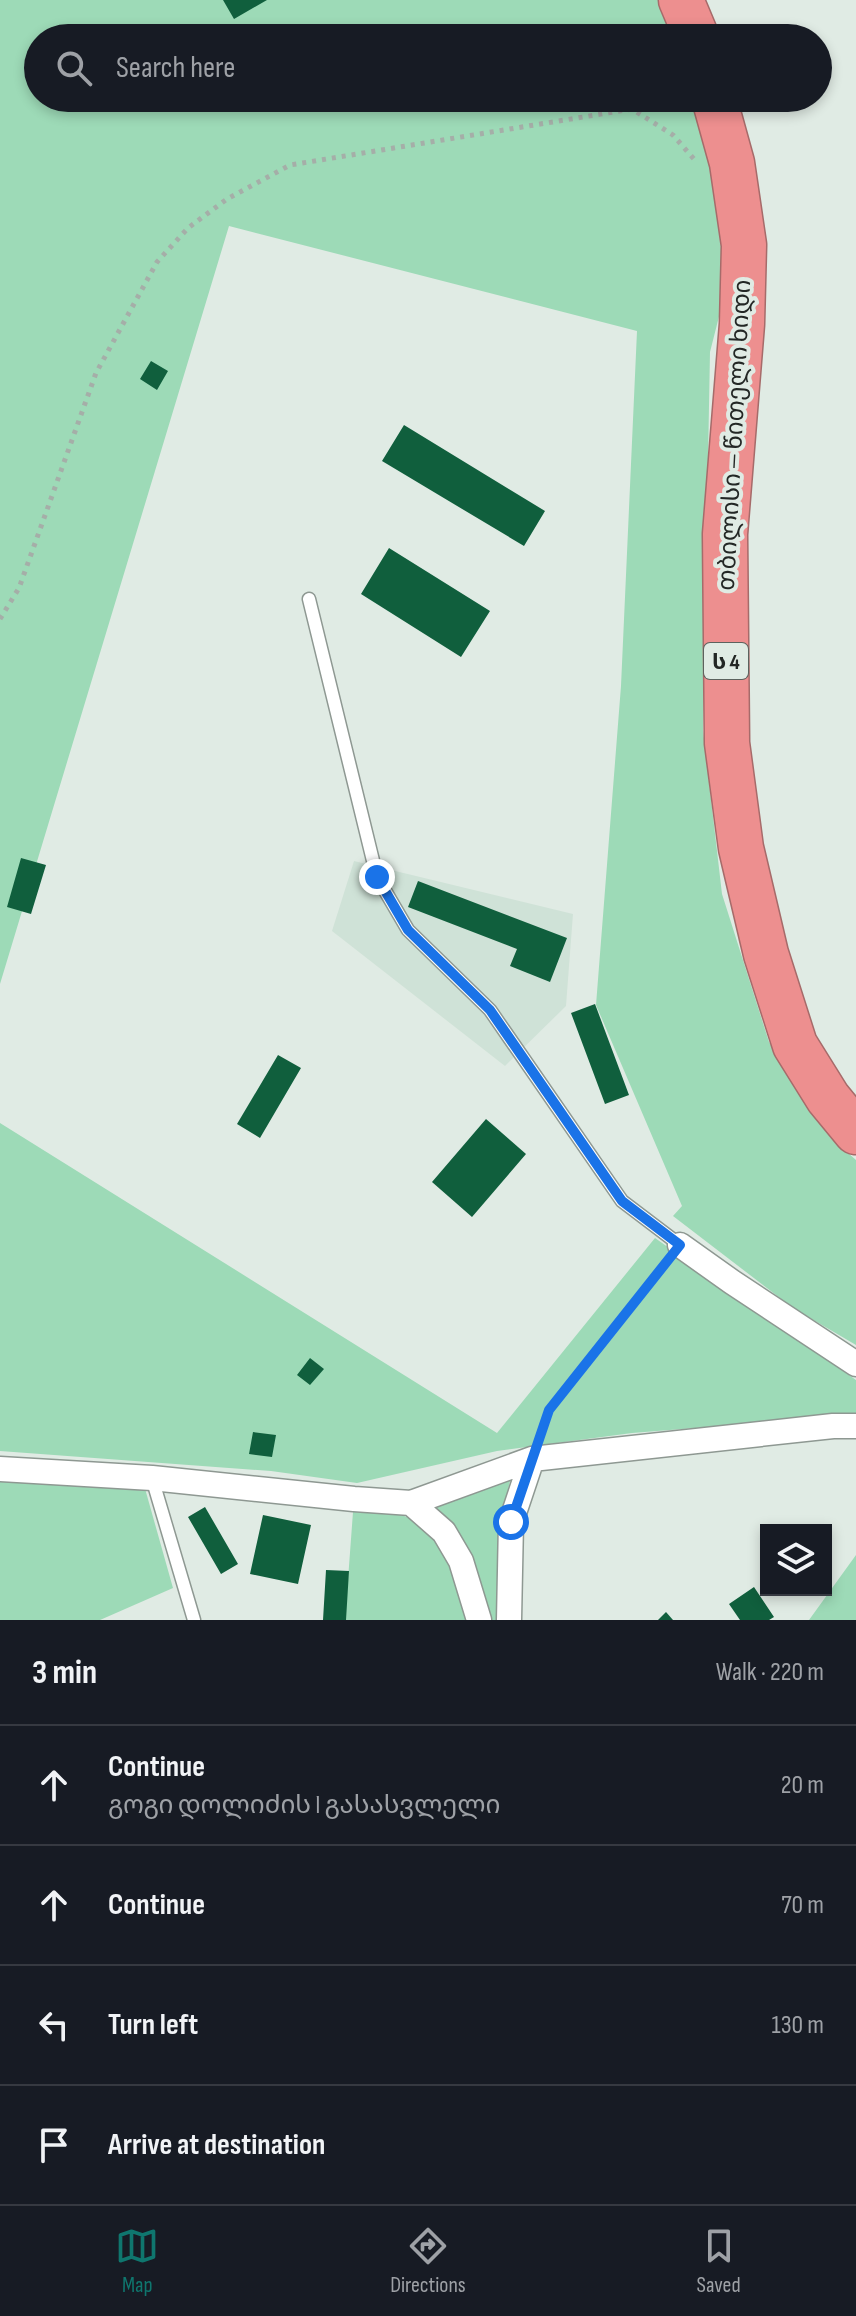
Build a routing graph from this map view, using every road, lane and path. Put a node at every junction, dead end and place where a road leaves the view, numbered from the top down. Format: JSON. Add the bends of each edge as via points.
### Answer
{"nodes":[{"id":1,"x":681,"y":0,"type":"edge"},
{"id":2,"x":691,"y":24,"type":"edge"},
{"id":3,"x":614,"y":112,"type":"edge"},
{"id":4,"x":637,"y":112,"type":"edge"},
{"id":5,"x":718,"y":112,"type":"edge"},
{"id":6,"x":702,"y":168,"type":"dead end"},
{"id":7,"x":309,"y":599,"type":"dead end"},
{"id":8,"x":0,"y":619,"type":"edge"},
{"id":9,"x":856,"y":1132,"type":"edge"},
{"id":10,"x":680,"y":1245,"type":"junction"},
{"id":11,"x":856,"y":1364,"type":"edge"},
{"id":12,"x":856,"y":1426,"type":"edge"},
{"id":13,"x":532,"y":1459,"type":"junction"},
{"id":14,"x":0,"y":1469,"type":"edge"},
{"id":15,"x":152,"y":1478,"type":"junction"},
{"id":16,"x":411,"y":1503,"type":"junction"},
{"id":17,"x":194,"y":1620,"type":"edge"},
{"id":18,"x":479,"y":1620,"type":"edge"},
{"id":19,"x":509,"y":1620,"type":"edge"}],
"edges":[{"from":1,"to":2,"type":"highway"},
{"from":3,"to":8,"type":"path","via":[[290,165],[227,199],[188,228],[157,262],[96,373],[19,588]]},
{"from":4,"to":6,"type":"path","via":[[673,135]]},
{"from":5,"to":9,"type":"highway","name":"თბილისი — წითელი ხიდი","number":"ს 4","via":[[732,163],[744,245],[725,534],[727,743],[741,848],[795,1045]]},
{"from":7,"to":10,"type":"lane","via":[[377,877],[408,930],[490,1010],[622,1201]]},
{"from":10,"to":11,"type":"street"},
{"from":10,"to":13,"type":"path","via":[[549,1410]]},
{"from":12,"to":13,"type":"street"},
{"from":13,"to":16,"type":"street"},
{"from":13,"to":19,"type":"street","via":[[511,1522]]},
{"from":14,"to":15,"type":"street"},
{"from":15,"to":16,"type":"street"},
{"from":15,"to":17,"type":"lane"},
{"from":16,"to":18,"type":"street","via":[[444,1532],[461,1561]]}]}
